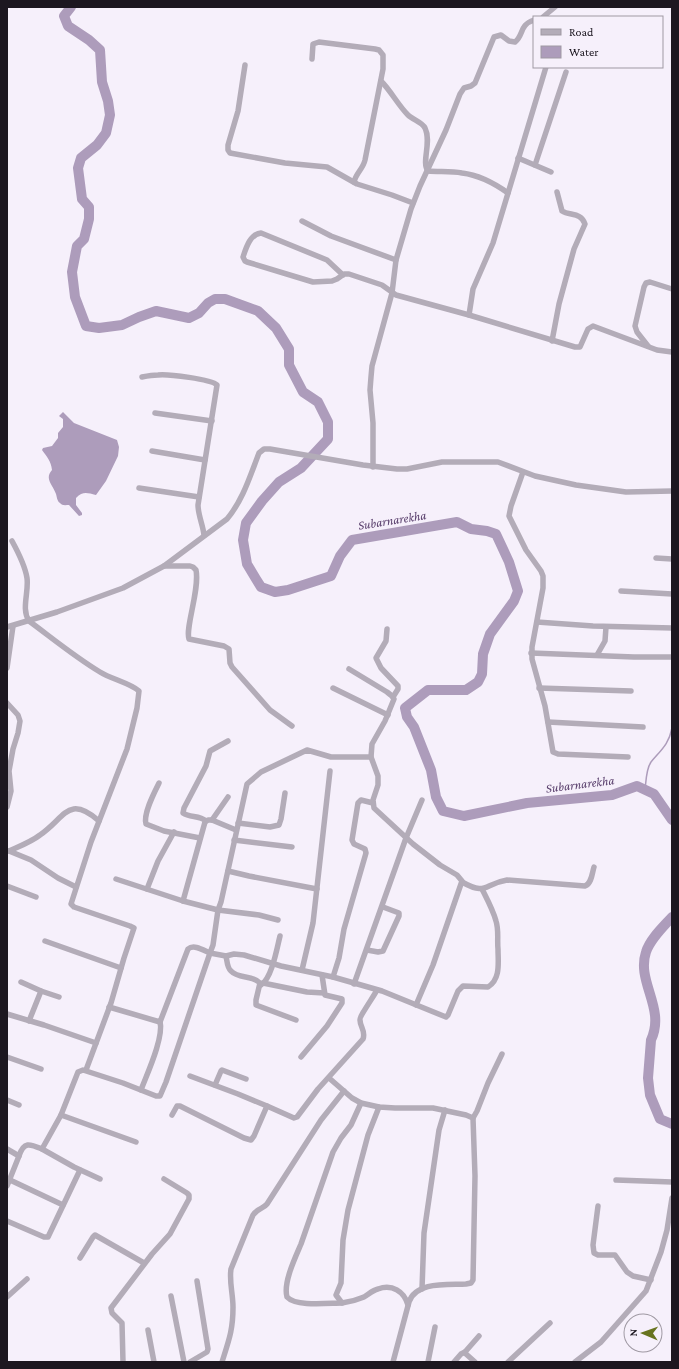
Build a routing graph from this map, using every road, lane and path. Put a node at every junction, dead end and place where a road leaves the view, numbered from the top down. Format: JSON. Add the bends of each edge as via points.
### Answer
{"nodes":[{"id":1,"x":555,"y":7,"type":"edge"},
{"id":2,"x":544,"y":16,"type":"edge"},
{"id":3,"x":533,"y":21,"type":"edge"},
{"id":4,"x":312,"y":59,"type":"dead end"},
{"id":5,"x":245,"y":65,"type":"dead end"},
{"id":6,"x":546,"y":68,"type":"edge"},
{"id":7,"x":566,"y":72,"type":"dead end"},
{"id":8,"x":381,"y":81,"type":"junction"},
{"id":9,"x":518,"y":158,"type":"junction"},
{"id":10,"x":535,"y":165,"type":"junction"},
{"id":11,"x":428,"y":171,"type":"junction"},
{"id":12,"x":551,"y":172,"type":"dead end"},
{"id":13,"x":354,"y":182,"type":"junction"},
{"id":14,"x":557,"y":192,"type":"dead end"},
{"id":15,"x":508,"y":193,"type":"junction"},
{"id":16,"x":413,"y":203,"type":"junction"},
{"id":17,"x":302,"y":221,"type":"dead end"},
{"id":18,"x":396,"y":260,"type":"junction"},
{"id":19,"x":343,"y":275,"type":"junction"},
{"id":20,"x":672,"y":289,"type":"edge"},
{"id":21,"x":392,"y":294,"type":"junction"},
{"id":22,"x":469,"y":315,"type":"junction"},
{"id":23,"x":552,"y":341,"type":"junction"},
{"id":24,"x":648,"y":347,"type":"junction"},
{"id":25,"x":672,"y":352,"type":"edge"},
{"id":26,"x":142,"y":377,"type":"dead end"},
{"id":27,"x":155,"y":413,"type":"dead end"},
{"id":28,"x":212,"y":421,"type":"junction"},
{"id":29,"x":152,"y":451,"type":"dead end"},
{"id":30,"x":205,"y":460,"type":"junction"},
{"id":31,"x":374,"y":467,"type":"junction"},
{"id":32,"x":523,"y":472,"type":"junction"},
{"id":33,"x":139,"y":488,"type":"dead end"},
{"id":34,"x":672,"y":491,"type":"edge"},
{"id":35,"x":199,"y":497,"type":"junction"},
{"id":36,"x":204,"y":535,"type":"junction"},
{"id":37,"x":12,"y":540,"type":"dead end"},
{"id":38,"x":656,"y":558,"type":"dead end"},
{"id":39,"x":672,"y":559,"type":"edge"},
{"id":40,"x":164,"y":566,"type":"junction"},
{"id":41,"x":621,"y":591,"type":"dead end"},
{"id":42,"x":672,"y":594,"type":"edge"},
{"id":43,"x":29,"y":621,"type":"junction"},
{"id":44,"x":536,"y":622,"type":"junction"},
{"id":45,"x":10,"y":626,"type":"edge"},
{"id":46,"x":606,"y":626,"type":"junction"},
{"id":47,"x":387,"y":628,"type":"dead end"},
{"id":48,"x":672,"y":628,"type":"edge"},
{"id":49,"x":531,"y":653,"type":"junction"},
{"id":50,"x":597,"y":655,"type":"junction"},
{"id":51,"x":672,"y":657,"type":"edge"},
{"id":52,"x":7,"y":668,"type":"edge"},
{"id":53,"x":349,"y":669,"type":"dead end"},
{"id":54,"x":333,"y":688,"type":"dead end"},
{"id":55,"x":539,"y":688,"type":"junction"},
{"id":56,"x":631,"y":691,"type":"dead end"},
{"id":57,"x":393,"y":697,"type":"junction"},
{"id":58,"x":7,"y":703,"type":"edge"},
{"id":59,"x":388,"y":716,"type":"junction"},
{"id":60,"x":548,"y":722,"type":"junction"},
{"id":61,"x":292,"y":726,"type":"dead end"},
{"id":62,"x":643,"y":727,"type":"dead end"},
{"id":63,"x":228,"y":742,"type":"dead end"},
{"id":64,"x":371,"y":757,"type":"junction"},
{"id":65,"x":628,"y":757,"type":"dead end"},
{"id":66,"x":330,"y":771,"type":"dead end"},
{"id":67,"x":158,"y":783,"type":"dead end"},
{"id":68,"x":285,"y":793,"type":"dead end"},
{"id":69,"x":228,"y":797,"type":"dead end"},
{"id":70,"x":422,"y":800,"type":"dead end"},
{"id":71,"x":373,"y":803,"type":"junction"},
{"id":72,"x":7,"y":807,"type":"edge"},
{"id":73,"x":99,"y":821,"type":"junction"},
{"id":74,"x":209,"y":821,"type":"junction"},
{"id":75,"x":238,"y":823,"type":"junction"},
{"id":76,"x":236,"y":830,"type":"junction"},
{"id":77,"x":174,"y":832,"type":"junction"},
{"id":78,"x":200,"y":838,"type":"junction"},
{"id":79,"x":406,"y":838,"type":"junction"},
{"id":80,"x":234,"y":840,"type":"junction"},
{"id":81,"x":292,"y":847,"type":"dead end"},
{"id":82,"x":8,"y":851,"type":"edge"},
{"id":83,"x":594,"y":866,"type":"dead end"},
{"id":84,"x":228,"y":871,"type":"junction"},
{"id":85,"x":116,"y":879,"type":"dead end"},
{"id":86,"x":462,"y":882,"type":"junction"},
{"id":87,"x":7,"y":886,"type":"edge"},
{"id":88,"x":76,"y":887,"type":"junction"},
{"id":89,"x":147,"y":889,"type":"junction"},
{"id":90,"x":317,"y":889,"type":"junction"},
{"id":91,"x":482,"y":889,"type":"junction"},
{"id":92,"x":36,"y":897,"type":"dead end"},
{"id":93,"x":183,"y":901,"type":"junction"},
{"id":94,"x":383,"y":907,"type":"junction"},
{"id":95,"x":218,"y":910,"type":"junction"},
{"id":96,"x":278,"y":920,"type":"dead end"},
{"id":97,"x":280,"y":936,"type":"dead end"},
{"id":98,"x":45,"y":942,"type":"dead end"},
{"id":99,"x":367,"y":950,"type":"junction"},
{"id":100,"x":210,"y":953,"type":"junction"},
{"id":101,"x":226,"y":956,"type":"junction"},
{"id":102,"x":273,"y":963,"type":"junction"},
{"id":103,"x":121,"y":968,"type":"junction"},
{"id":104,"x":302,"y":970,"type":"junction"},
{"id":105,"x":322,"y":975,"type":"junction"},
{"id":106,"x":333,"y":977,"type":"junction"},
{"id":107,"x":21,"y":982,"type":"dead end"},
{"id":108,"x":262,"y":984,"type":"junction"},
{"id":109,"x":354,"y":984,"type":"junction"},
{"id":110,"x":377,"y":990,"type":"junction"},
{"id":111,"x":41,"y":991,"type":"junction"},
{"id":112,"x":324,"y":993,"type":"junction"},
{"id":113,"x":58,"y":997,"type":"dead end"},
{"id":114,"x":416,"y":1005,"type":"junction"},
{"id":115,"x":109,"y":1007,"type":"junction"},
{"id":116,"x":7,"y":1014,"type":"edge"},
{"id":117,"x":296,"y":1020,"type":"dead end"},
{"id":118,"x":29,"y":1021,"type":"junction"},
{"id":119,"x":160,"y":1021,"type":"junction"},
{"id":120,"x":96,"y":1043,"type":"junction"},
{"id":121,"x":502,"y":1054,"type":"dead end"},
{"id":122,"x":7,"y":1057,"type":"edge"},
{"id":123,"x":301,"y":1057,"type":"dead end"},
{"id":124,"x":41,"y":1069,"type":"dead end"},
{"id":125,"x":86,"y":1070,"type":"junction"},
{"id":126,"x":190,"y":1076,"type":"dead end"},
{"id":127,"x":329,"y":1078,"type":"junction"},
{"id":128,"x":246,"y":1079,"type":"dead end"},
{"id":129,"x":215,"y":1085,"type":"junction"},
{"id":130,"x":141,"y":1090,"type":"junction"},
{"id":131,"x":344,"y":1091,"type":"junction"},
{"id":132,"x":7,"y":1100,"type":"edge"},
{"id":133,"x":361,"y":1103,"type":"junction"},
{"id":134,"x":19,"y":1105,"type":"dead end"},
{"id":135,"x":267,"y":1106,"type":"junction"},
{"id":136,"x":379,"y":1107,"type":"junction"},
{"id":137,"x":444,"y":1110,"type":"junction"},
{"id":138,"x":61,"y":1115,"type":"junction"},
{"id":139,"x":172,"y":1115,"type":"dead end"},
{"id":140,"x":473,"y":1118,"type":"junction"},
{"id":141,"x":136,"y":1142,"type":"dead end"},
{"id":142,"x":7,"y":1149,"type":"edge"},
{"id":143,"x":42,"y":1150,"type":"junction"},
{"id":144,"x":20,"y":1156,"type":"junction"},
{"id":145,"x":80,"y":1170,"type":"junction"},
{"id":146,"x":100,"y":1179,"type":"dead end"},
{"id":147,"x":164,"y":1179,"type":"dead end"},
{"id":148,"x":10,"y":1180,"type":"junction"},
{"id":149,"x":616,"y":1180,"type":"dead end"},
{"id":150,"x":672,"y":1182,"type":"edge"},
{"id":151,"x":7,"y":1186,"type":"edge"},
{"id":152,"x":672,"y":1198,"type":"edge"},
{"id":153,"x":63,"y":1205,"type":"junction"},
{"id":154,"x":598,"y":1206,"type":"dead end"},
{"id":155,"x":7,"y":1220,"type":"edge"},
{"id":156,"x":80,"y":1258,"type":"dead end"},
{"id":157,"x":144,"y":1263,"type":"junction"},
{"id":158,"x":27,"y":1279,"type":"dead end"},
{"id":159,"x":651,"y":1280,"type":"junction"},
{"id":160,"x":197,"y":1281,"type":"dead end"},
{"id":161,"x":422,"y":1289,"type":"junction"},
{"id":162,"x":171,"y":1296,"type":"dead end"},
{"id":163,"x":7,"y":1297,"type":"edge"},
{"id":164,"x":342,"y":1303,"type":"junction"},
{"id":165,"x":408,"y":1305,"type":"junction"},
{"id":166,"x":550,"y":1323,"type":"dead end"},
{"id":167,"x":436,"y":1327,"type":"dead end"},
{"id":168,"x":148,"y":1330,"type":"dead end"},
{"id":169,"x":479,"y":1336,"type":"dead end"},
{"id":170,"x":465,"y":1352,"type":"junction"},
{"id":171,"x":123,"y":1362,"type":"edge"},
{"id":172,"x":154,"y":1362,"type":"edge"},
{"id":173,"x":184,"y":1362,"type":"edge"},
{"id":174,"x":190,"y":1362,"type":"edge"},
{"id":175,"x":222,"y":1362,"type":"edge"},
{"id":176,"x":393,"y":1362,"type":"edge"},
{"id":177,"x":428,"y":1362,"type":"edge"},
{"id":178,"x":454,"y":1362,"type":"edge"},
{"id":179,"x":475,"y":1362,"type":"edge"},
{"id":180,"x":508,"y":1362,"type":"edge"},
{"id":181,"x":575,"y":1362,"type":"edge"}],
"edges":[{"from":1,"to":2,"type":"street"},
{"from":3,"to":11,"type":"street","via":[[524,26],[515,42],[501,35],[494,37],[475,83],[464,88],[460,94]]},
{"from":4,"to":8,"type":"street","via":[[313,46],[316,43],[379,50],[383,55]]},
{"from":5,"to":13,"type":"street","via":[[228,152],[278,162],[327,167]]},
{"from":6,"to":9,"type":"street"},
{"from":7,"to":10,"type":"street"},
{"from":8,"to":11,"type":"street","via":[[400,107],[424,125],[428,144],[425,166]]},
{"from":8,"to":13,"type":"street","via":[[364,166],[356,175]]},
{"from":9,"to":10,"type":"street"},
{"from":9,"to":15,"type":"street"},
{"from":10,"to":12,"type":"street"},
{"from":11,"to":15,"type":"street","via":[[470,174],[491,182]]},
{"from":11,"to":16,"type":"street"},
{"from":13,"to":16,"type":"street"},
{"from":14,"to":23,"type":"street","via":[[562,211],[577,214],[585,224],[572,256]]},
{"from":15,"to":22,"type":"street","via":[[493,243],[473,289]]},
{"from":16,"to":18,"type":"street"},
{"from":17,"to":18,"type":"street","via":[[331,236]]},
{"from":18,"to":21,"type":"street"},
{"from":19,"to":19,"type":"street","via":[[327,260],[261,234],[254,235],[243,257],[247,262],[313,282],[332,281]]},
{"from":19,"to":21,"type":"street","via":[[350,274],[382,285]]},
{"from":20,"to":24,"type":"street","via":[[650,282],[644,287],[635,326]]},
{"from":21,"to":22,"type":"street"},
{"from":21,"to":31,"type":"street","via":[[371,378]]},
{"from":22,"to":23,"type":"street"},
{"from":23,"to":24,"type":"street","via":[[579,347],[588,329],[593,326]]},
{"from":24,"to":25,"type":"street"},
{"from":26,"to":28,"type":"street","via":[[171,375],[216,383]]},
{"from":27,"to":28,"type":"street"},
{"from":28,"to":30,"type":"street"},
{"from":29,"to":30,"type":"street"},
{"from":30,"to":35,"type":"street"},
{"from":31,"to":32,"type":"street","via":[[407,469],[442,462],[498,462]]},
{"from":31,"to":36,"type":"street","via":[[264,449],[259,453],[241,499],[227,519]]},
{"from":32,"to":34,"type":"street","via":[[602,489],[626,492]]},
{"from":32,"to":44,"type":"street","via":[[509,516],[526,550],[542,572],[543,588]]},
{"from":33,"to":35,"type":"street"},
{"from":35,"to":36,"type":"street","via":[[198,514]]},
{"from":36,"to":40,"type":"street"},
{"from":37,"to":43,"type":"street","via":[[26,574],[28,587],[25,611]]},
{"from":38,"to":39,"type":"street"},
{"from":40,"to":43,"type":"street","via":[[106,595]]},
{"from":40,"to":61,"type":"street","via":[[190,566],[196,570],[196,595],[188,632],[189,639],[227,648],[232,667],[270,710]]},
{"from":41,"to":42,"type":"street"},
{"from":43,"to":45,"type":"street"},
{"from":43,"to":73,"type":"street","via":[[93,668],[139,692],[138,708],[127,749]]},
{"from":44,"to":46,"type":"street"},
{"from":44,"to":49,"type":"street"},
{"from":45,"to":52,"type":"street"},
{"from":46,"to":48,"type":"street"},
{"from":46,"to":50,"type":"street","via":[[604,645]]},
{"from":47,"to":57,"type":"street","via":[[386,641],[376,658],[381,668],[398,686]]},
{"from":49,"to":50,"type":"street"},
{"from":49,"to":55,"type":"street"},
{"from":50,"to":51,"type":"street"},
{"from":53,"to":57,"type":"street"},
{"from":54,"to":59,"type":"street"},
{"from":55,"to":56,"type":"street"},
{"from":55,"to":60,"type":"street"},
{"from":57,"to":59,"type":"street"},
{"from":58,"to":72,"type":"street","via":[[20,721],[9,774],[11,791]]},
{"from":59,"to":64,"type":"street","via":[[373,740]]},
{"from":60,"to":62,"type":"street"},
{"from":60,"to":65,"type":"street","via":[[555,754]]},
{"from":63,"to":74,"type":"street","via":[[210,751],[206,766],[184,808],[183,813],[186,815]]},
{"from":64,"to":71,"type":"street","via":[[378,776]]},
{"from":64,"to":75,"type":"street","via":[[331,757],[307,750],[276,764],[247,784]]},
{"from":66,"to":90,"type":"street"},
{"from":67,"to":77,"type":"street","via":[[145,822],[152,827]]},
{"from":68,"to":75,"type":"street","via":[[279,825],[270,827]]},
{"from":69,"to":74,"type":"street"},
{"from":70,"to":79,"type":"street"},
{"from":71,"to":79,"type":"street","via":[[375,810]]},
{"from":71,"to":106,"type":"street","via":[[360,800],[358,803],[352,840],[354,844],[365,849],[366,853]]},
{"from":73,"to":82,"type":"street","via":[[86,810],[70,810],[40,836]]},
{"from":73,"to":88,"type":"street"},
{"from":74,"to":76,"type":"street"},
{"from":74,"to":78,"type":"street","via":[[204,824]]},
{"from":75,"to":76,"type":"street"},
{"from":76,"to":80,"type":"street"},
{"from":77,"to":78,"type":"street"},
{"from":77,"to":89,"type":"street","via":[[158,861]]},
{"from":78,"to":93,"type":"street"},
{"from":79,"to":86,"type":"street","via":[[440,865],[457,874]]},
{"from":79,"to":94,"type":"street"},
{"from":80,"to":81,"type":"street"},
{"from":80,"to":84,"type":"street"},
{"from":82,"to":88,"type":"street","via":[[31,860]]},
{"from":83,"to":91,"type":"street","via":[[589,884],[585,886],[506,880]]},
{"from":84,"to":90,"type":"street"},
{"from":84,"to":95,"type":"street"},
{"from":85,"to":89,"type":"street"},
{"from":86,"to":91,"type":"street"},
{"from":86,"to":114,"type":"street"},
{"from":87,"to":92,"type":"street"},
{"from":88,"to":103,"type":"street","via":[[72,906],[134,928]]},
{"from":89,"to":93,"type":"street"},
{"from":90,"to":104,"type":"street","via":[[312,932]]},
{"from":91,"to":114,"type":"street","via":[[498,929],[498,972],[494,982],[488,987],[463,986],[446,1016]]},
{"from":93,"to":95,"type":"street"},
{"from":94,"to":99,"type":"street"},
{"from":94,"to":99,"type":"street","via":[[399,913],[399,916],[385,949],[381,952]]},
{"from":95,"to":96,"type":"street"},
{"from":95,"to":100,"type":"street"},
{"from":97,"to":102,"type":"street"},
{"from":98,"to":103,"type":"street"},
{"from":99,"to":109,"type":"street"},
{"from":100,"to":101,"type":"street"},
{"from":100,"to":119,"type":"street","via":[[195,947],[188,949]]},
{"from":100,"to":130,"type":"street","via":[[162,1094],[156,1096]]},
{"from":101,"to":102,"type":"street","via":[[238,954]]},
{"from":101,"to":108,"type":"street","via":[[231,971]]},
{"from":102,"to":104,"type":"street"},
{"from":102,"to":108,"type":"street"},
{"from":103,"to":115,"type":"street"},
{"from":104,"to":105,"type":"street"},
{"from":105,"to":106,"type":"street"},
{"from":105,"to":112,"type":"street"},
{"from":106,"to":109,"type":"street"},
{"from":107,"to":111,"type":"street"},
{"from":108,"to":112,"type":"street"},
{"from":108,"to":117,"type":"street","via":[[256,1005]]},
{"from":109,"to":110,"type":"street"},
{"from":110,"to":114,"type":"street"},
{"from":110,"to":127,"type":"street","via":[[360,1018],[363,1039]]},
{"from":111,"to":113,"type":"street"},
{"from":111,"to":118,"type":"street"},
{"from":112,"to":123,"type":"street","via":[[342,999],[342,1003]]},
{"from":115,"to":119,"type":"street"},
{"from":115,"to":120,"type":"street"},
{"from":116,"to":118,"type":"street"},
{"from":118,"to":120,"type":"street"},
{"from":119,"to":130,"type":"street","via":[[159,1040]]},
{"from":120,"to":125,"type":"street"},
{"from":121,"to":140,"type":"street"},
{"from":122,"to":124,"type":"street"},
{"from":125,"to":130,"type":"street"},
{"from":125,"to":138,"type":"street","via":[[78,1072]]},
{"from":126,"to":129,"type":"street"},
{"from":127,"to":131,"type":"street"},
{"from":127,"to":135,"type":"street","via":[[297,1117]]},
{"from":128,"to":129,"type":"street","via":[[222,1070]]},
{"from":129,"to":135,"type":"street"},
{"from":131,"to":133,"type":"street"},
{"from":131,"to":175,"type":"street","via":[[321,1120],[268,1204],[256,1211],[251,1219],[230,1273],[232,1328]]},
{"from":132,"to":134,"type":"street"},
{"from":133,"to":136,"type":"street"},
{"from":133,"to":164,"type":"street","via":[[351,1125],[333,1152],[286,1290],[287,1297],[293,1302]]},
{"from":135,"to":139,"type":"street","via":[[251,1140],[180,1106],[177,1106]]},
{"from":136,"to":137,"type":"street"},
{"from":136,"to":164,"type":"street","via":[[368,1135],[345,1227],[341,1283],[336,1295]]},
{"from":137,"to":140,"type":"street"},
{"from":137,"to":161,"type":"street","via":[[424,1233]]},
{"from":138,"to":141,"type":"street"},
{"from":138,"to":143,"type":"street"},
{"from":140,"to":161,"type":"street","via":[[473,1280],[466,1284]]},
{"from":142,"to":144,"type":"street"},
{"from":143,"to":144,"type":"street","via":[[27,1145],[23,1147]]},
{"from":143,"to":145,"type":"street"},
{"from":144,"to":148,"type":"street"},
{"from":145,"to":146,"type":"street"},
{"from":145,"to":153,"type":"street"},
{"from":147,"to":157,"type":"street","via":[[187,1193],[189,1199],[170,1234]]},
{"from":148,"to":151,"type":"street"},
{"from":148,"to":153,"type":"street"},
{"from":149,"to":150,"type":"street"},
{"from":152,"to":159,"type":"street","via":[[667,1230]]},
{"from":153,"to":155,"type":"street","via":[[46,1238]]},
{"from":154,"to":159,"type":"street","via":[[594,1253],[614,1255],[624,1270]]},
{"from":156,"to":157,"type":"street","via":[[95,1235]]},
{"from":157,"to":171,"type":"street","via":[[110,1309],[122,1323]]},
{"from":158,"to":163,"type":"street"},
{"from":159,"to":181,"type":"street","via":[[640,1300],[606,1337]]},
{"from":160,"to":174,"type":"street","via":[[208,1349]]},
{"from":161,"to":165,"type":"street","via":[[412,1294]]},
{"from":162,"to":173,"type":"street"},
{"from":164,"to":165,"type":"street","via":[[364,1297],[379,1288],[392,1288],[405,1297]]},
{"from":165,"to":176,"type":"street"},
{"from":166,"to":180,"type":"street"},
{"from":167,"to":177,"type":"street"},
{"from":168,"to":172,"type":"street"},
{"from":169,"to":170,"type":"street"},
{"from":170,"to":178,"type":"street"},
{"from":170,"to":179,"type":"street"}]}
